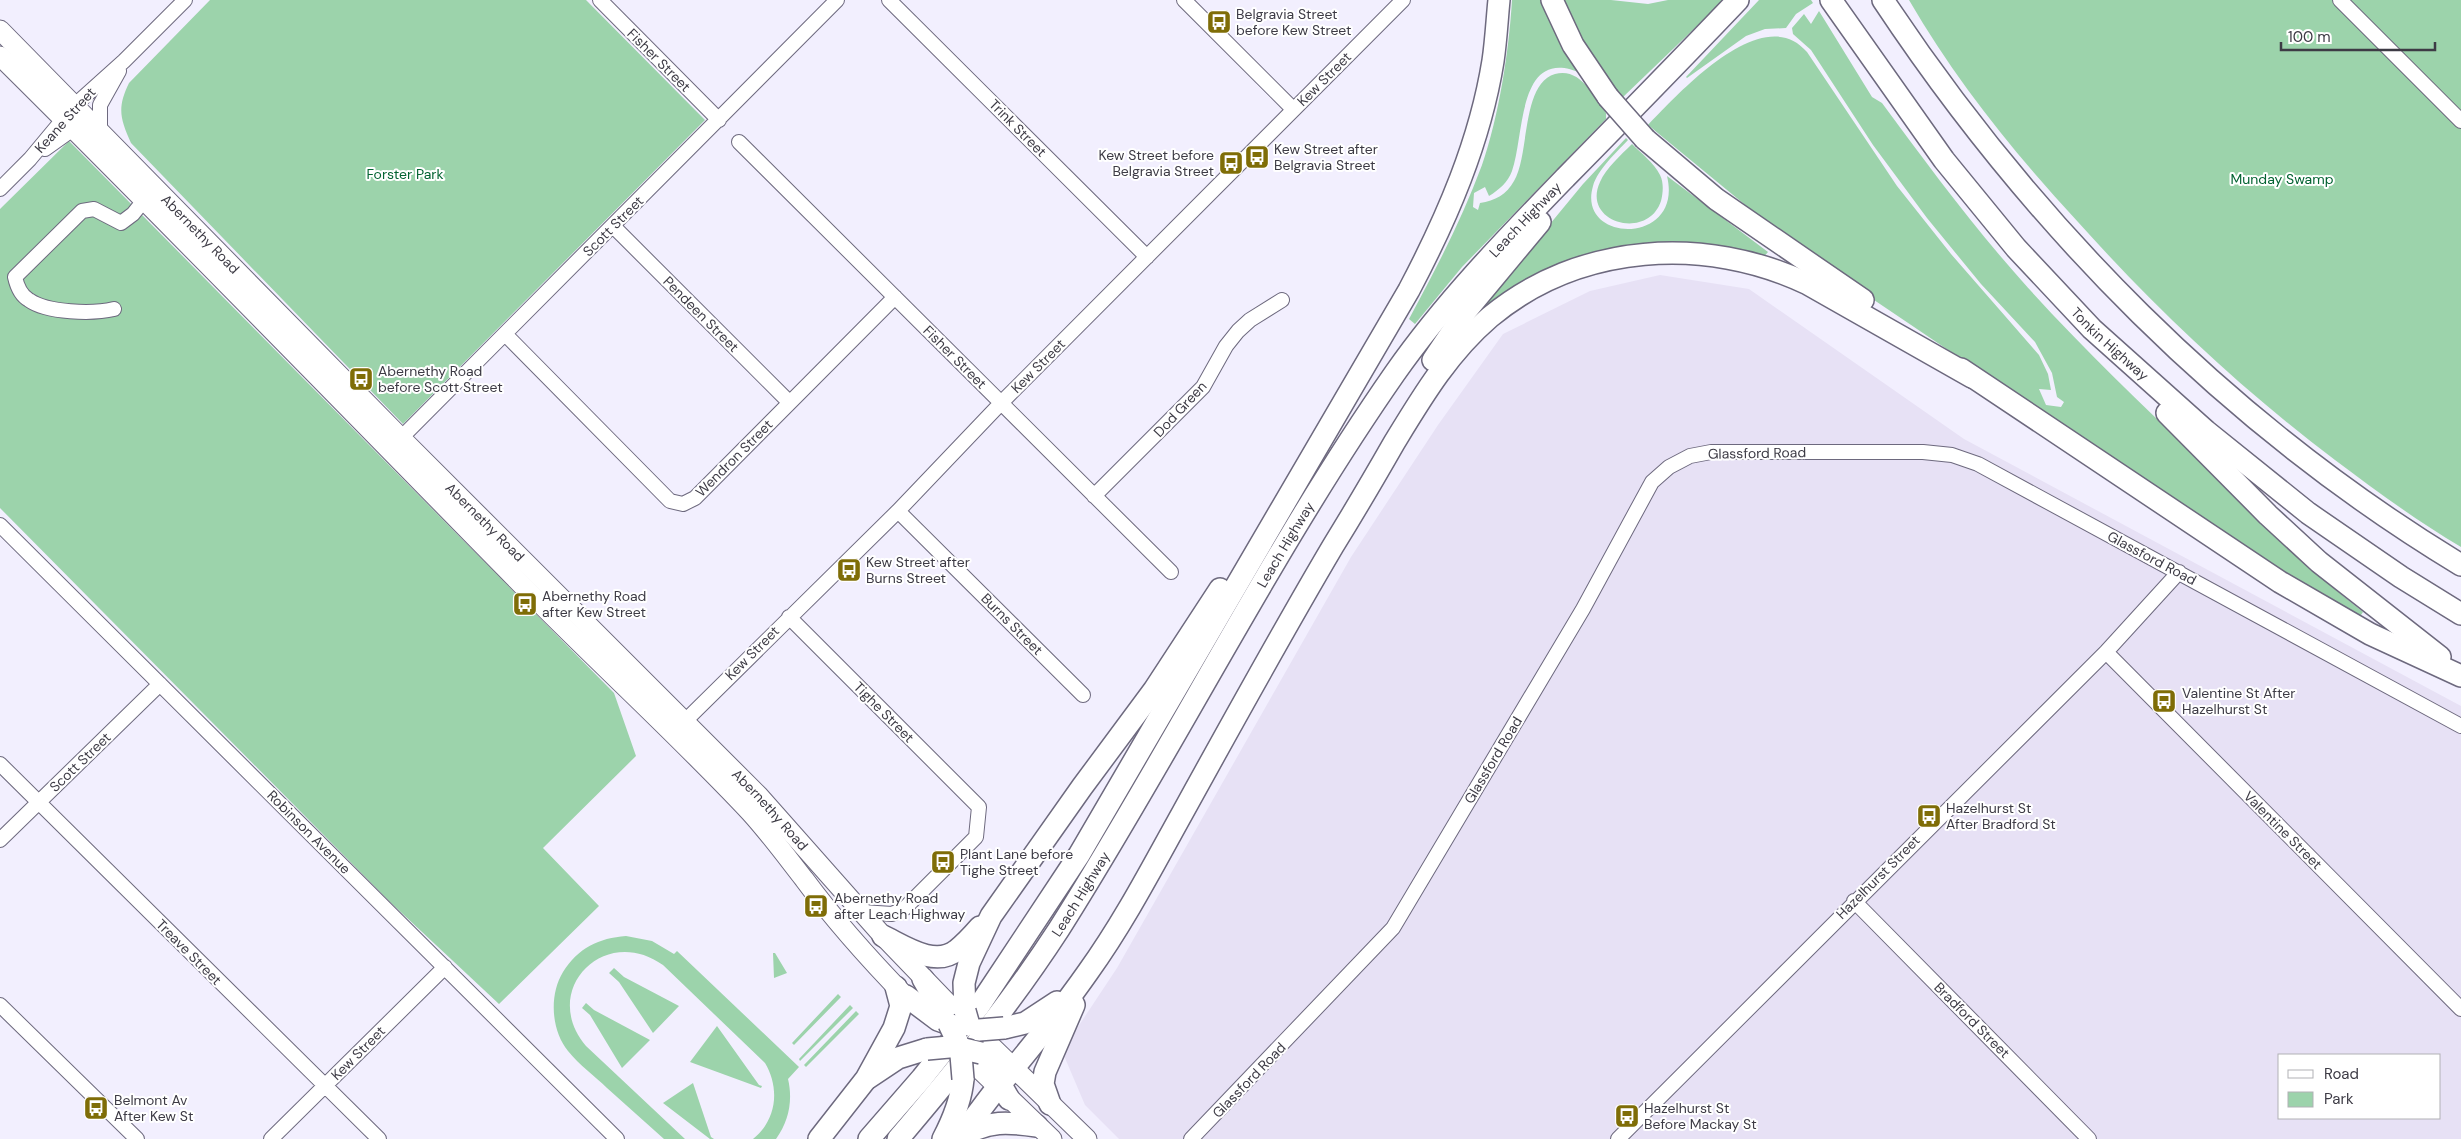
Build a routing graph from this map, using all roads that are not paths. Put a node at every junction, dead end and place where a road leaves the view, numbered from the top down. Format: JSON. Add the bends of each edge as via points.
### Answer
{"nodes":[{"id":1,"x":600,"y":0,"type":"edge"},
{"id":2,"x":837,"y":0,"type":"edge"},
{"id":3,"x":889,"y":0,"type":"edge"},
{"id":4,"x":1184,"y":0,"type":"edge"},
{"id":5,"x":1403,"y":0,"type":"edge"},
{"id":6,"x":1499,"y":0,"type":"edge"},
{"id":7,"x":1552,"y":0,"type":"edge"},
{"id":8,"x":1738,"y":0,"type":"edge"},
{"id":9,"x":1831,"y":0,"type":"edge"},
{"id":10,"x":2340,"y":0,"type":"edge"},
{"id":11,"x":176,"y":3,"type":"edge"},
{"id":12,"x":1886,"y":4,"type":"edge"},
{"id":13,"x":0,"y":30,"type":"edge"},
{"id":14,"x":0,"y":56,"type":"edge"},
{"id":15,"x":124,"y":61,"type":"junction"},
{"id":16,"x":1293,"y":109,"type":"junction"},
{"id":17,"x":74,"y":117,"type":"junction"},
{"id":18,"x":719,"y":120,"type":"junction"},
{"id":19,"x":2461,"y":121,"type":"edge"},
{"id":20,"x":100,"y":129,"type":"junction"},
{"id":21,"x":740,"y":142,"type":"dead end"},
{"id":22,"x":1593,"y":149,"type":"junction"},
{"id":23,"x":0,"y":189,"type":"edge"},
{"id":24,"x":145,"y":198,"type":"junction"},
{"id":25,"x":613,"y":226,"type":"junction"},
{"id":26,"x":1147,"y":257,"type":"junction"},
{"id":27,"x":895,"y":297,"type":"junction"},
{"id":28,"x":1282,"y":300,"type":"dead end"},
{"id":29,"x":114,"y":309,"type":"dead end"},
{"id":30,"x":2092,"y":329,"type":"junction"},
{"id":31,"x":505,"y":334,"type":"junction"},
{"id":32,"x":1972,"y":377,"type":"junction"},
{"id":33,"x":789,"y":402,"type":"junction"},
{"id":34,"x":1002,"y":402,"type":"junction"},
{"id":35,"x":395,"y":444,"type":"junction"},
{"id":36,"x":1307,"y":464,"type":"junction"},
{"id":37,"x":1094,"y":496,"type":"junction"},
{"id":38,"x":898,"y":511,"type":"junction"},
{"id":39,"x":0,"y":525,"type":"edge"},
{"id":40,"x":1345,"y":527,"type":"junction"},
{"id":41,"x":2461,"y":565,"type":"edge"},
{"id":42,"x":1171,"y":572,"type":"dead end"},
{"id":43,"x":2179,"y":572,"type":"junction"},
{"id":44,"x":2461,"y":614,"type":"edge"},
{"id":45,"x":789,"y":617,"type":"junction"},
{"id":46,"x":2106,"y":652,"type":"junction"},
{"id":47,"x":2461,"y":674,"type":"edge"},
{"id":48,"x":160,"y":684,"type":"junction"},
{"id":49,"x":1083,"y":695,"type":"dead end"},
{"id":50,"x":2461,"y":726,"type":"edge"},
{"id":51,"x":679,"y":727,"type":"junction"},
{"id":52,"x":0,"y":764,"type":"edge"},
{"id":53,"x":38,"y":802,"type":"junction"},
{"id":54,"x":0,"y":840,"type":"edge"},
{"id":55,"x":1854,"y":901,"type":"junction"},
{"id":56,"x":862,"y":912,"type":"junction"},
{"id":57,"x":991,"y":916,"type":"junction"},
{"id":58,"x":883,"y":936,"type":"junction"},
{"id":59,"x":445,"y":967,"type":"junction"},
{"id":60,"x":1090,"y":970,"type":"junction"},
{"id":61,"x":923,"y":978,"type":"joint"},
{"id":62,"x":901,"y":991,"type":"junction"},
{"id":63,"x":0,"y":1005,"type":"edge"},
{"id":64,"x":2461,"y":1008,"type":"edge"},
{"id":65,"x":965,"y":1037,"type":"junction"},
{"id":66,"x":866,"y":1079,"type":"junction"},
{"id":67,"x":1009,"y":1081,"type":"junction"},
{"id":68,"x":325,"y":1086,"type":"junction"},
{"id":69,"x":1050,"y":1104,"type":"junction"},
{"id":70,"x":1044,"y":1132,"type":"edge"},
{"id":71,"x":137,"y":1139,"type":"edge"},
{"id":72,"x":271,"y":1139,"type":"edge"},
{"id":73,"x":379,"y":1139,"type":"edge"},
{"id":74,"x":617,"y":1139,"type":"edge"},
{"id":75,"x":819,"y":1139,"type":"edge"},
{"id":76,"x":869,"y":1139,"type":"edge"},
{"id":77,"x":898,"y":1139,"type":"edge"},
{"id":78,"x":943,"y":1139,"type":"edge"},
{"id":79,"x":958,"y":1139,"type":"edge"},
{"id":80,"x":1087,"y":1139,"type":"edge"},
{"id":81,"x":1191,"y":1139,"type":"edge"},
{"id":82,"x":1618,"y":1139,"type":"edge"},
{"id":83,"x":2089,"y":1139,"type":"edge"}],
"edges":[{"from":1,"to":18,"type":"street","name":"Fisher Street"},
{"from":2,"to":18,"type":"street","name":"Scott Street"},
{"from":3,"to":26,"type":"street","name":"Trink Street"},
{"from":4,"to":16,"type":"street"},
{"from":5,"to":16,"type":"street","name":"Kew Street"},
{"from":6,"to":36,"type":"highway","name":"Leach Highway","via":[[1488,83],[1462,177],[1449,209],[1409,290]]},
{"from":7,"to":32,"type":"highway","bridge":true,"via":[[1573,45],[1608,97],[1645,139],[1716,199]]},
{"from":8,"to":22,"type":"highway","name":"Leach Highway"},
{"from":9,"to":30,"type":"highway","name":"Tonkin Highway","via":[[1944,160],[2016,248]]},
{"from":10,"to":19,"type":"street"},
{"from":11,"to":15,"type":"street","name":"Keane Street"},
{"from":12,"to":41,"type":"highway","via":[[2016,180],[2128,303],[2233,400],[2302,456],[2415,537]]},
{"from":13,"to":17,"type":"main road","name":"Abernethy Road"},
{"from":14,"to":17,"type":"main road","name":"Abernethy Road"},
{"from":15,"to":17,"type":"street","name":"Keane Street"},
{"from":15,"to":20,"type":"street","name":"Keane Street","via":[[100,105]]},
{"from":16,"to":26,"type":"street","name":"Kew Street"},
{"from":17,"to":20,"type":"main road","name":"Abernethy Road"},
{"from":17,"to":23,"type":"street","name":"Keane Street"},
{"from":17,"to":24,"type":"main road","name":"Abernethy Road"},
{"from":18,"to":25,"type":"street","name":"Scott Street"},
{"from":20,"to":35,"type":"main road","name":"Abernethy Road"},
{"from":21,"to":27,"type":"street","name":"Fisher Street"},
{"from":22,"to":40,"type":"highway","via":[[1557,202],[1446,339],[1388,436]]},
{"from":22,"to":77,"type":"highway","name":"Leach Highway","via":[[1494,251],[1398,368],[1296,526],[1155,773],[1057,932],[1003,1009]]},
{"from":24,"to":29,"type":"street","via":[[121,223],[94,208],[82,212],[15,277],[18,289],[28,300],[40,305],[67,311],[103,312]]},
{"from":24,"to":35,"type":"main road","name":"Abernethy Road"},
{"from":25,"to":31,"type":"street","name":"Scott Street"},
{"from":25,"to":33,"type":"street","name":"Pendeen Street"},
{"from":26,"to":34,"type":"street","name":"Kew Street"},
{"from":27,"to":33,"type":"street","name":"Wendron Street"},
{"from":27,"to":34,"type":"street","name":"Fisher Street"},
{"from":28,"to":37,"type":"street","name":"Dod Green","via":[[1238,331],[1204,387]]},
{"from":30,"to":44,"type":"highway","name":"Tonkin Highway","via":[[2206,431],[2308,513]]},
{"from":30,"to":47,"type":"highway","via":[[2161,407],[2290,535],[2340,579]]},
{"from":31,"to":33,"type":"street","name":"Wendron Street","via":[[670,501],[683,504],[695,498]]},
{"from":31,"to":35,"type":"street","name":"Scott Street"},
{"from":32,"to":40,"type":"highway","via":[[1808,284],[1759,264],[1679,252],[1596,262],[1526,292],[1491,316],[1455,350],[1433,379]]},
{"from":32,"to":47,"type":"highway","via":[[2280,582],[2370,634]]},
{"from":34,"to":37,"type":"street","name":"Fisher Street"},
{"from":34,"to":38,"type":"street","name":"Kew Street"},
{"from":35,"to":51,"type":"main road","name":"Abernethy Road","via":[[540,604]]},
{"from":36,"to":57,"type":"highway","via":[[1264,519],[1154,690]]},
{"from":36,"to":76,"type":"highway","name":"Leach Highway","via":[[1079,855],[978,1006]]},
{"from":37,"to":42,"type":"street","name":"Fisher Street"},
{"from":38,"to":45,"type":"street","name":"Kew Street"},
{"from":38,"to":49,"type":"street","name":"Burns Street"},
{"from":39,"to":48,"type":"street","name":"Robinson Avenue"},
{"from":40,"to":60,"type":"highway"},
{"from":43,"to":46,"type":"street","name":"Hazelhurst Street"},
{"from":43,"to":50,"type":"street","name":"Glassford Road"},
{"from":43,"to":81,"type":"street","name":"Glassford Road","via":[[1978,464],[1952,455],[1923,452],[1711,452],[1690,456],[1669,467],[1652,482],[1640,501],[1583,609],[1393,928]]},
{"from":45,"to":51,"type":"street","name":"Kew Street"},
{"from":45,"to":56,"type":"street","name":"Tighe Street","via":[[979,807],[976,837],[905,908],[892,914]]},
{"from":46,"to":55,"type":"street","name":"Hazelhurst Street"},
{"from":46,"to":64,"type":"street","name":"Valentine Street"},
{"from":48,"to":53,"type":"street","name":"Scott Street"},
{"from":48,"to":59,"type":"street","name":"Robinson Avenue"},
{"from":51,"to":56,"type":"main road","name":"Abernethy Road","via":[[759,796]]},
{"from":51,"to":62,"type":"main road","name":"Abernethy Road","via":[[768,832],[821,901]]},
{"from":52,"to":53,"type":"street","name":"Treave Street"},
{"from":53,"to":54,"type":"street","name":"Scott Street"},
{"from":53,"to":68,"type":"street","name":"Treave Street"},
{"from":55,"to":82,"type":"street","name":"Hazelhurst Street"},
{"from":55,"to":83,"type":"street","name":"Bradford Street"},
{"from":56,"to":58,"type":"main road","name":"Abernethy Road"},
{"from":57,"to":58,"type":"highway","via":[[956,951],[946,956],[924,955]]},
{"from":57,"to":65,"type":"highway","via":[[969,963],[964,983]]},
{"from":58,"to":61,"type":"main road","name":"Abernethy Road"},
{"from":59,"to":68,"type":"street","name":"Kew Street"},
{"from":59,"to":74,"type":"street","name":"Robinson Avenue"},
{"from":60,"to":65,"type":"highway","bridge":true,"via":[[1040,1016],[1025,1023]]},
{"from":60,"to":67,"type":"highway"},
{"from":60,"to":69,"type":"highway","via":[[1045,1072],[1043,1084]]},
{"from":61,"to":65,"type":"highway"},
{"from":62,"to":65,"type":"highway","via":[[921,1009]]},
{"from":62,"to":66,"type":"highway","via":[[899,1015]]},
{"from":63,"to":71,"type":"street"},
{"from":65,"to":66,"type":"highway","bridge":true,"via":[[898,1058]]},
{"from":65,"to":67,"type":"highway"},
{"from":65,"to":78,"type":"highway","via":[[962,1092]]},
{"from":66,"to":75,"type":"highway"},
{"from":67,"to":69,"type":"main road"},
{"from":67,"to":70,"type":"main road"},
{"from":67,"to":79,"type":"highway"},
{"from":68,"to":72,"type":"street","name":"Kew Street"},
{"from":68,"to":73,"type":"street","name":"Treave Street"},
{"from":69,"to":80,"type":"main road"},
{"from":70,"to":79,"type":"highway","via":[[1006,1122],[987,1123]]}]}
